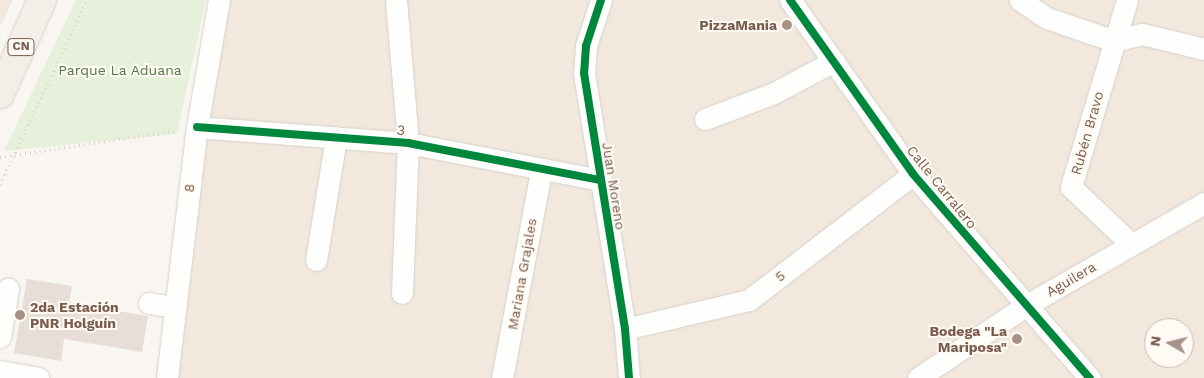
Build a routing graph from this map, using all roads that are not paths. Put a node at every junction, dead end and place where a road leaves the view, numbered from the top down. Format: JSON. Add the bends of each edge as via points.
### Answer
{"nodes":[{"id":1,"x":42,"y":0,"type":"edge"},
{"id":2,"x":218,"y":0,"type":"edge"},
{"id":3,"x":396,"y":0,"type":"edge"},
{"id":4,"x":601,"y":0,"type":"edge"},
{"id":5,"x":790,"y":0,"type":"edge"},
{"id":6,"x":1020,"y":0,"type":"edge"},
{"id":7,"x":1127,"y":0,"type":"edge"},
{"id":8,"x":1114,"y":41,"type":"junction"},
{"id":9,"x":1204,"y":49,"type":"edge"},
{"id":10,"x":834,"y":61,"type":"junction"},
{"id":11,"x":0,"y":94,"type":"edge"},
{"id":12,"x":705,"y":119,"type":"dead end"},
{"id":13,"x":197,"y":127,"type":"junction"},
{"id":14,"x":336,"y":138,"type":"junction"},
{"id":15,"x":408,"y":143,"type":"junction"},
{"id":16,"x":541,"y":171,"type":"junction"},
{"id":17,"x":913,"y":174,"type":"junction"},
{"id":18,"x":600,"y":180,"type":"junction"},
{"id":19,"x":1204,"y":203,"type":"edge"},
{"id":20,"x":1130,"y":244,"type":"junction"},
{"id":21,"x":316,"y":260,"type":"dead end"},
{"id":22,"x":8,"y":289,"type":"dead end"},
{"id":23,"x":402,"y":293,"type":"dead end"},
{"id":24,"x":149,"y":303,"type":"dead end"},
{"id":25,"x":1025,"y":306,"type":"junction"},
{"id":26,"x":174,"y":307,"type":"junction"},
{"id":27,"x":625,"y":329,"type":"junction"},
{"id":28,"x":0,"y":337,"type":"edge"},
{"id":29,"x":0,"y":372,"type":"edge"},
{"id":30,"x":38,"y":378,"type":"edge"},
{"id":31,"x":167,"y":378,"type":"edge"},
{"id":32,"x":502,"y":378,"type":"edge"},
{"id":33,"x":629,"y":378,"type":"edge"},
{"id":34,"x":918,"y":378,"type":"edge"},
{"id":35,"x":1090,"y":378,"type":"edge"}],
"edges":[{"from":1,"to":11,"type":"main road","number":"CN"},
{"from":2,"to":13,"type":"street","name":"8"},
{"from":3,"to":15,"type":"street"},
{"from":4,"to":18,"type":"street","name":"Juan Moreno","via":[[586,46],[584,72]]},
{"from":5,"to":10,"type":"street","name":"Calle Carralero"},
{"from":6,"to":8,"type":"street","via":[[1048,18]]},
{"from":7,"to":8,"type":"street","name":"Rubén Bravo"},
{"from":8,"to":9,"type":"street","via":[[1142,34]]},
{"from":8,"to":20,"type":"street","name":"Rubén Bravo","via":[[1071,187]]},
{"from":10,"to":12,"type":"street","via":[[774,94]]},
{"from":10,"to":17,"type":"street","name":"Calle Carralero"},
{"from":13,"to":14,"type":"street","name":"3"},
{"from":13,"to":26,"type":"street","name":"8"},
{"from":14,"to":15,"type":"street","name":"3"},
{"from":14,"to":21,"type":"street"},
{"from":15,"to":16,"type":"street","name":"3"},
{"from":15,"to":23,"type":"street"},
{"from":16,"to":18,"type":"street","name":"3"},
{"from":16,"to":32,"type":"street","name":"Mariana Grajales"},
{"from":17,"to":25,"type":"street","name":"Calle Carralero"},
{"from":17,"to":27,"type":"street","name":"5","via":[[749,300]]},
{"from":18,"to":27,"type":"street","name":"Juan Moreno"},
{"from":19,"to":20,"type":"street","name":"Aguilera"},
{"from":20,"to":25,"type":"street","name":"Aguilera"},
{"from":22,"to":28,"type":"street"},
{"from":24,"to":26,"type":"street"},
{"from":25,"to":34,"type":"street","name":"Aguilera"},
{"from":25,"to":35,"type":"street","name":"Calle Carralero"},
{"from":26,"to":31,"type":"street","name":"8"},
{"from":27,"to":33,"type":"street","name":"Juan Moreno"},
{"from":29,"to":30,"type":"street"}]}
